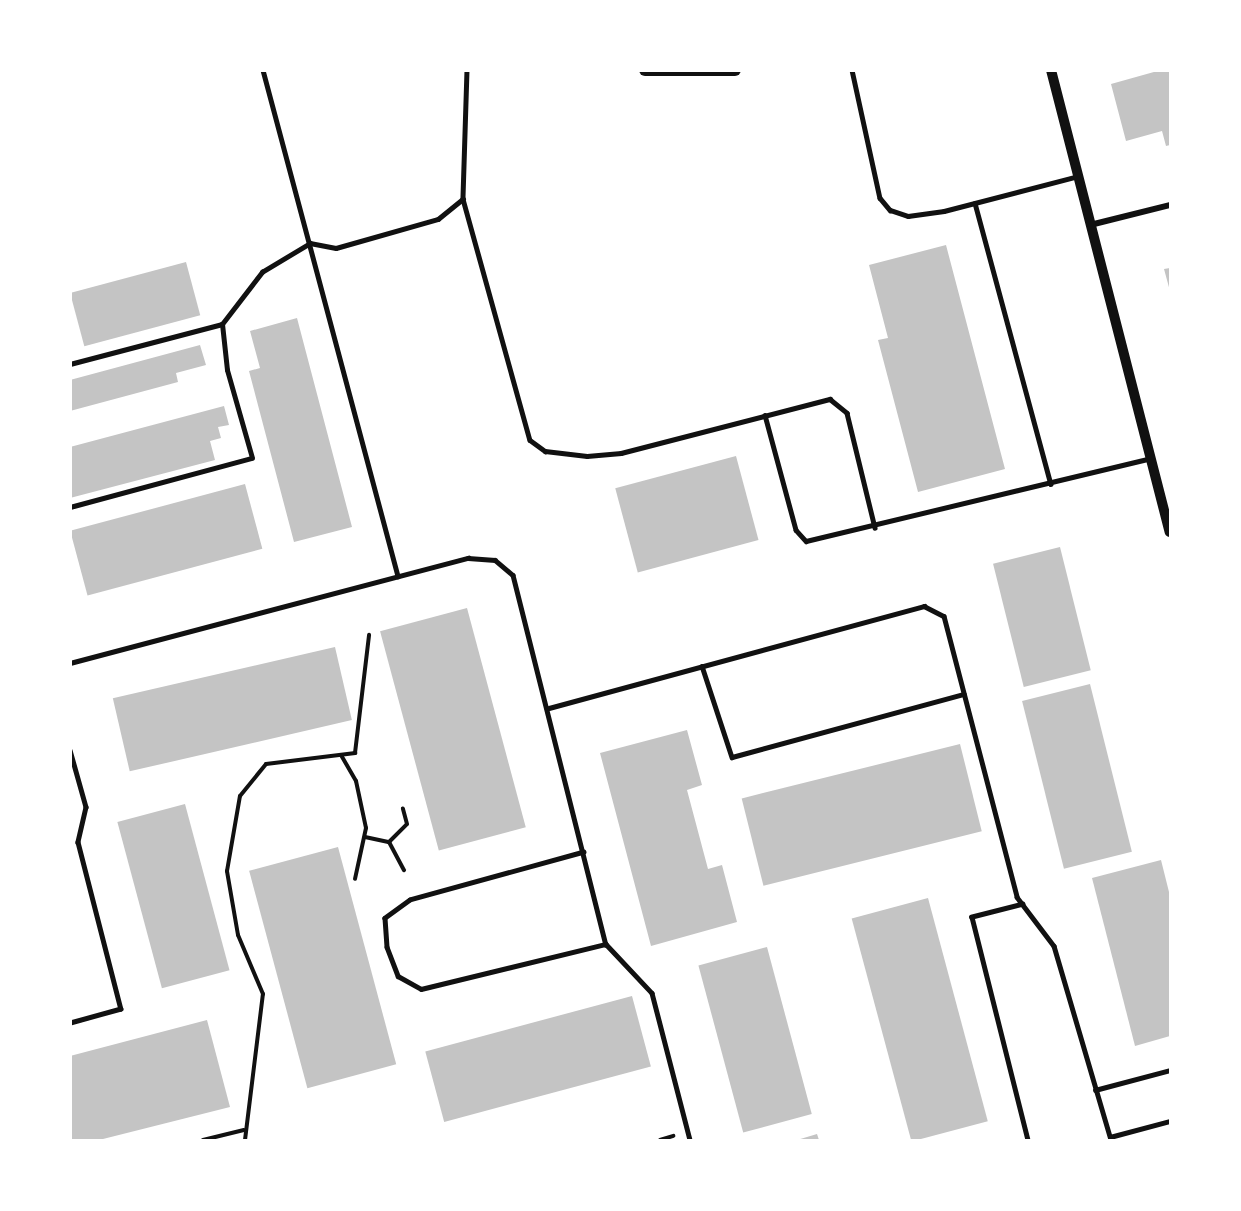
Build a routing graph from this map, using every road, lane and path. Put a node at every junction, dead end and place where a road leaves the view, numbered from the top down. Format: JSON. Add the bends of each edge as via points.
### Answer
{"nodes":[{"id":1,"x":263,"y":70,"type":"edge"},
{"id":2,"x":467,"y":70,"type":"edge"},
{"id":3,"x":645,"y":70,"type":"edge"},
{"id":4,"x":735,"y":70,"type":"edge"},
{"id":5,"x":852,"y":70,"type":"edge"},
{"id":6,"x":1051,"y":70,"type":"edge"},
{"id":7,"x":1078,"y":176,"type":"junction"},
{"id":8,"x":463,"y":199,"type":"junction"},
{"id":9,"x":975,"y":203,"type":"junction"},
{"id":10,"x":1170,"y":205,"type":"edge"},
{"id":11,"x":1090,"y":225,"type":"junction"},
{"id":12,"x":310,"y":243,"type":"junction"},
{"id":13,"x":222,"y":324,"type":"junction"},
{"id":14,"x":70,"y":364,"type":"edge"},
{"id":15,"x":765,"y":415,"type":"junction"},
{"id":16,"x":1151,"y":459,"type":"junction"},
{"id":17,"x":1051,"y":484,"type":"junction"},
{"id":18,"x":70,"y":507,"type":"edge"},
{"id":19,"x":875,"y":528,"type":"junction"},
{"id":20,"x":1170,"y":532,"type":"edge"},
{"id":21,"x":399,"y":576,"type":"junction"},
{"id":22,"x":369,"y":635,"type":"dead end"},
{"id":23,"x":70,"y":663,"type":"edge"},
{"id":24,"x":702,"y":666,"type":"junction"},
{"id":25,"x":964,"y":694,"type":"junction"},
{"id":26,"x":549,"y":708,"type":"junction"},
{"id":27,"x":70,"y":750,"type":"edge"},
{"id":28,"x":341,"y":754,"type":"junction"},
{"id":29,"x":403,"y":809,"type":"dead end"},
{"id":30,"x":365,"y":837,"type":"junction"},
{"id":31,"x":78,"y":842,"type":"junction"},
{"id":32,"x":389,"y":842,"type":"junction"},
{"id":33,"x":70,"y":844,"type":"edge"},
{"id":34,"x":584,"y":852,"type":"junction"},
{"id":35,"x":404,"y":870,"type":"dead end"},
{"id":36,"x":355,"y":879,"type":"dead end"},
{"id":37,"x":1023,"y":904,"type":"junction"},
{"id":38,"x":606,"y":945,"type":"junction"},
{"id":39,"x":70,"y":1023,"type":"edge"},
{"id":40,"x":1170,"y":1070,"type":"edge"},
{"id":41,"x":1095,"y":1090,"type":"junction"},
{"id":42,"x":1170,"y":1121,"type":"edge"},
{"id":43,"x":244,"y":1130,"type":"junction"},
{"id":44,"x":1111,"y":1139,"type":"edge"},
{"id":45,"x":202,"y":1140,"type":"edge"},
{"id":46,"x":245,"y":1140,"type":"edge"},
{"id":47,"x":690,"y":1140,"type":"edge"},
{"id":48,"x":1028,"y":1140,"type":"edge"}],
"edges":[{"from":1,"to":12,"type":"lane"},
{"from":2,"to":8,"type":"lane"},
{"from":3,"to":4,"type":"main road"},
{"from":5,"to":9,"type":"lane","via":[[880,198],[890,210],[908,216]]},
{"from":6,"to":7,"type":"street"},
{"from":7,"to":9,"type":"lane"},
{"from":7,"to":11,"type":"street"},
{"from":8,"to":12,"type":"lane","via":[[426,222],[336,248]]},
{"from":8,"to":15,"type":"lane","via":[[530,440],[545,451],[621,453]]},
{"from":9,"to":17,"type":"lane"},
{"from":10,"to":11,"type":"street"},
{"from":11,"to":16,"type":"street"},
{"from":12,"to":13,"type":"lane","via":[[262,272]]},
{"from":12,"to":21,"type":"lane"},
{"from":13,"to":14,"type":"lane"},
{"from":13,"to":18,"type":"lane","via":[[227,370],[252,458]]},
{"from":15,"to":19,"type":"lane","via":[[796,530],[806,541]]},
{"from":15,"to":19,"type":"lane","via":[[830,399],[840,403],[847,413]]},
{"from":16,"to":17,"type":"lane"},
{"from":16,"to":20,"type":"street"},
{"from":17,"to":19,"type":"lane"},
{"from":21,"to":23,"type":"lane"},
{"from":21,"to":26,"type":"lane","via":[[468,558],[495,560],[513,575]]},
{"from":22,"to":28,"type":"path","via":[[355,753]]},
{"from":24,"to":25,"type":"lane","via":[[924,606],[944,616]]},
{"from":24,"to":25,"type":"lane","via":[[732,757]]},
{"from":24,"to":26,"type":"lane"},
{"from":25,"to":37,"type":"lane"},
{"from":26,"to":34,"type":"lane"},
{"from":27,"to":31,"type":"lane","via":[[86,807]]},
{"from":28,"to":30,"type":"path","via":[[356,781]]},
{"from":28,"to":43,"type":"path","via":[[267,764],[240,796],[227,871],[238,935],[263,994]]},
{"from":29,"to":32,"type":"path","via":[[407,824]]},
{"from":30,"to":32,"type":"path"},
{"from":30,"to":36,"type":"path","via":[[353,868]]},
{"from":31,"to":33,"type":"lane"},
{"from":31,"to":39,"type":"lane","via":[[121,1009]]},
{"from":32,"to":35,"type":"path"},
{"from":34,"to":38,"type":"lane"},
{"from":34,"to":38,"type":"lane","via":[[410,900],[386,918],[387,947],[398,976],[421,989]]},
{"from":37,"to":41,"type":"lane","via":[[1054,946]]},
{"from":37,"to":48,"type":"lane","via":[[972,917]]},
{"from":38,"to":47,"type":"lane","via":[[652,993]]},
{"from":40,"to":41,"type":"lane"},
{"from":41,"to":44,"type":"lane"},
{"from":42,"to":44,"type":"lane"},
{"from":43,"to":45,"type":"path"},
{"from":43,"to":46,"type":"path"}]}
